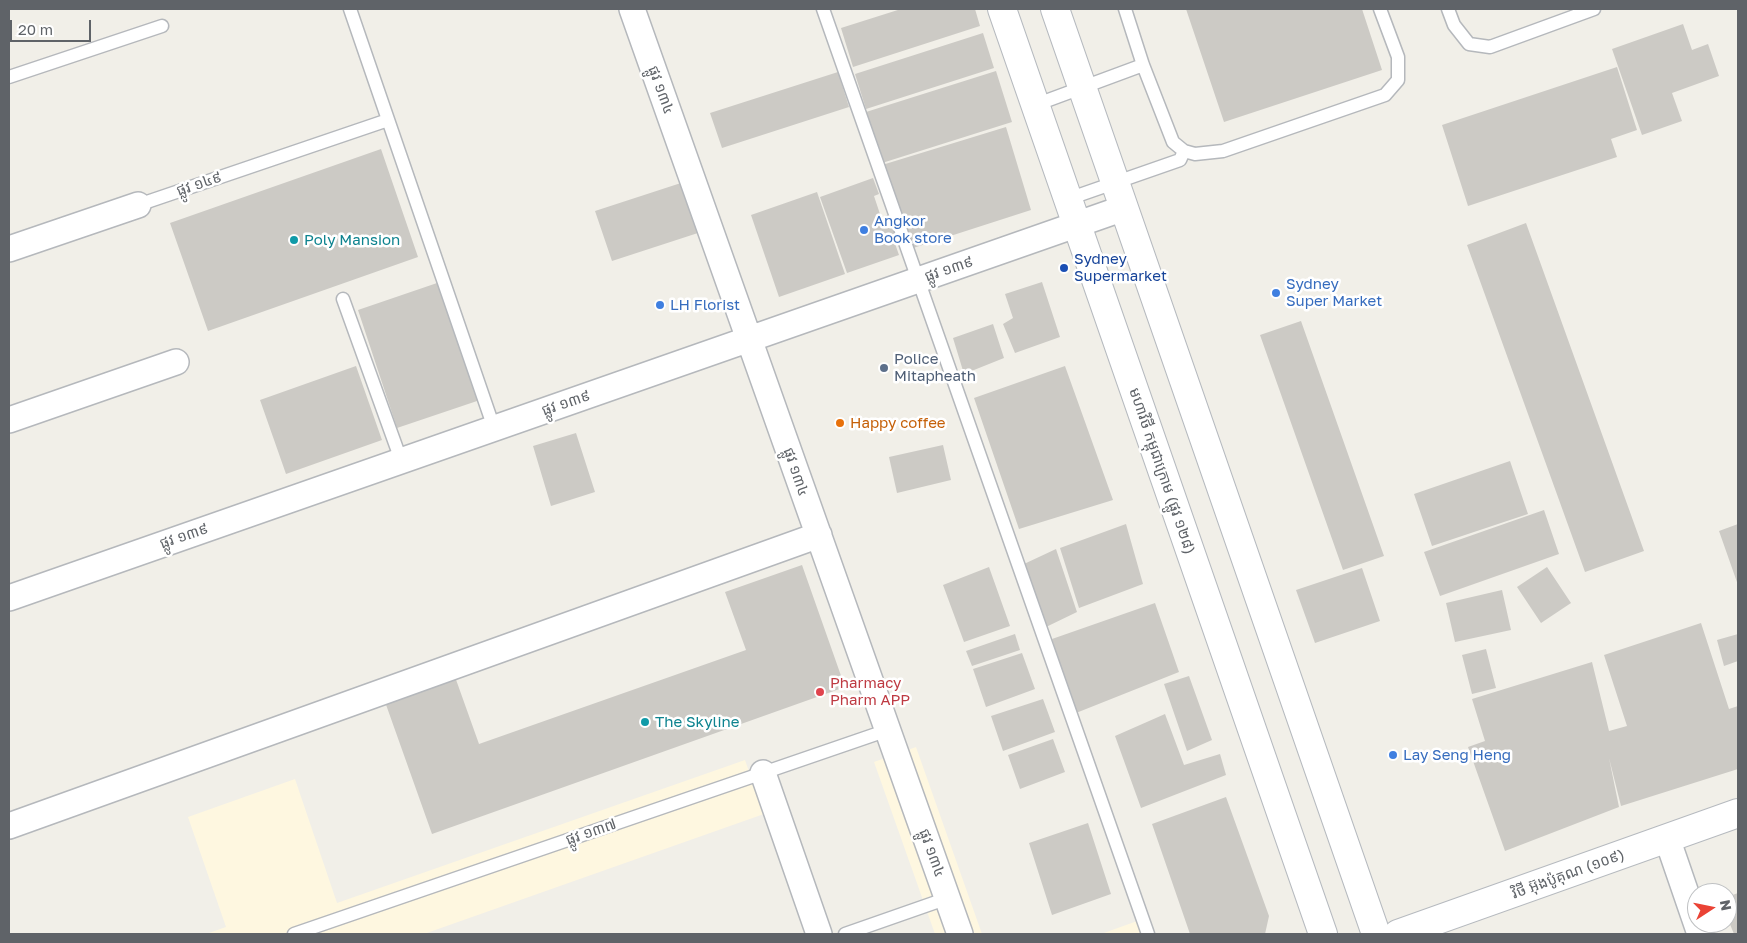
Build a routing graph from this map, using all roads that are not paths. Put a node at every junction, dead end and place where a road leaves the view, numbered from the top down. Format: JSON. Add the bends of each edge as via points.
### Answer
{"nodes":[{"id":1,"x":350,"y":9,"type":"edge"},
{"id":2,"x":632,"y":9,"type":"edge"},
{"id":3,"x":823,"y":9,"type":"edge"},
{"id":4,"x":1002,"y":9,"type":"edge"},
{"id":5,"x":1055,"y":9,"type":"edge"},
{"id":6,"x":1126,"y":9,"type":"edge"},
{"id":7,"x":1380,"y":9,"type":"edge"},
{"id":8,"x":1448,"y":9,"type":"edge"},
{"id":9,"x":1594,"y":9,"type":"edge"},
{"id":10,"x":162,"y":26,"type":"dead end"},
{"id":11,"x":1143,"y":65,"type":"junction"},
{"id":12,"x":9,"y":77,"type":"edge"},
{"id":13,"x":1082,"y":88,"type":"junction"},
{"id":14,"x":1035,"y":105,"type":"junction"},
{"id":15,"x":388,"y":120,"type":"junction"},
{"id":16,"x":1184,"y":151,"type":"junction"},
{"id":17,"x":1120,"y":195,"type":"junction"},
{"id":18,"x":138,"y":205,"type":"joint"},
{"id":19,"x":1072,"y":212,"type":"junction"},
{"id":20,"x":9,"y":249,"type":"edge"},
{"id":21,"x":918,"y":280,"type":"junction"},
{"id":22,"x":343,"y":299,"type":"dead end"},
{"id":23,"x":750,"y":339,"type":"junction"},
{"id":24,"x":176,"y":362,"type":"dead end"},
{"id":25,"x":9,"y":420,"type":"edge"},
{"id":26,"x":494,"y":428,"type":"junction"},
{"id":27,"x":401,"y":460,"type":"junction"},
{"id":28,"x":819,"y":535,"type":"junction"},
{"id":29,"x":9,"y":598,"type":"edge"},
{"id":30,"x":888,"y":730,"type":"junction"},
{"id":31,"x":763,"y":773,"type":"junction"},
{"id":32,"x":1738,"y":813,"type":"edge"},
{"id":33,"x":9,"y":826,"type":"edge"},
{"id":34,"x":1667,"y":838,"type":"junction"},
{"id":35,"x":948,"y":898,"type":"junction"},
{"id":36,"x":294,"y":934,"type":"edge"},
{"id":37,"x":819,"y":934,"type":"edge"},
{"id":38,"x":844,"y":934,"type":"edge"},
{"id":39,"x":960,"y":934,"type":"edge"},
{"id":40,"x":1148,"y":934,"type":"edge"},
{"id":41,"x":1323,"y":934,"type":"edge"},
{"id":42,"x":1376,"y":934,"type":"edge"},
{"id":43,"x":1398,"y":934,"type":"edge"},
{"id":44,"x":1700,"y":934,"type":"edge"}],
"edges":[{"from":1,"to":15,"type":"lane"},
{"from":2,"to":23,"type":"street","name":"ផ្លូវ ១៣៤"},
{"from":3,"to":21,"type":"lane"},
{"from":4,"to":14,"type":"main road","name":"មហាវិថី កម្ពុជាក្រោម (ផ្លូវ ១២៨)"},
{"from":5,"to":13,"type":"main road"},
{"from":6,"to":11,"type":"lane"},
{"from":7,"to":16,"type":"lane","via":[[1398,57],[1398,80],[1385,95],[1223,151],[1195,154]]},
{"from":8,"to":9,"type":"lane","via":[[1454,25],[1469,44],[1490,47]]},
{"from":10,"to":12,"type":"lane"},
{"from":11,"to":13,"type":"lane"},
{"from":11,"to":16,"type":"lane","via":[[1173,142]]},
{"from":13,"to":14,"type":"lane"},
{"from":13,"to":17,"type":"main road"},
{"from":14,"to":19,"type":"main road","name":"មហាវិថី កម្ពុជាក្រោម (ផ្លូវ ១២៨)"},
{"from":15,"to":18,"type":"lane","name":"ផ្លូវ ១៤៩"},
{"from":15,"to":26,"type":"lane"},
{"from":16,"to":17,"type":"lane","via":[[1180,160]]},
{"from":17,"to":19,"type":"street","name":"ផ្លូវ ១៣៩"},
{"from":17,"to":42,"type":"main road"},
{"from":18,"to":20,"type":"street","name":"ផ្លូវ ១៤៩"},
{"from":19,"to":21,"type":"street","name":"ផ្លូវ ១៣៩"},
{"from":19,"to":41,"type":"main road","name":"មហាវិថី កម្ពុជាក្រោម (ផ្លូវ ១២៨)"},
{"from":21,"to":23,"type":"street","name":"ផ្លូវ ១៣៩"},
{"from":21,"to":40,"type":"lane"},
{"from":22,"to":27,"type":"lane"},
{"from":23,"to":26,"type":"street","name":"ផ្លូវ ១៣៩"},
{"from":23,"to":28,"type":"street","name":"ផ្លូវ ១៣៤"},
{"from":24,"to":25,"type":"street"},
{"from":26,"to":27,"type":"street","name":"ផ្លូវ ១៣៩"},
{"from":27,"to":29,"type":"street","name":"ផ្លូវ ១៣៩"},
{"from":28,"to":30,"type":"street","name":"ផ្លូវ ១៣៤"},
{"from":28,"to":33,"type":"street"},
{"from":30,"to":31,"type":"lane","name":"ផ្លូវ ១៣៧"},
{"from":30,"to":35,"type":"street","name":"ផ្លូវ ១៣៤"},
{"from":31,"to":36,"type":"lane","name":"ផ្លូវ ១៣៧"},
{"from":31,"to":37,"type":"street"},
{"from":32,"to":34,"type":"main road","name":"វិថី អ៊ុងប៉ូគុណ (១០៩)"},
{"from":34,"to":43,"type":"main road","name":"វិថី អ៊ុងប៉ូគុណ (១០៩)"},
{"from":34,"to":44,"type":"street"},
{"from":35,"to":38,"type":"lane"},
{"from":35,"to":39,"type":"street","name":"ផ្លូវ ១៣៤"}]}
